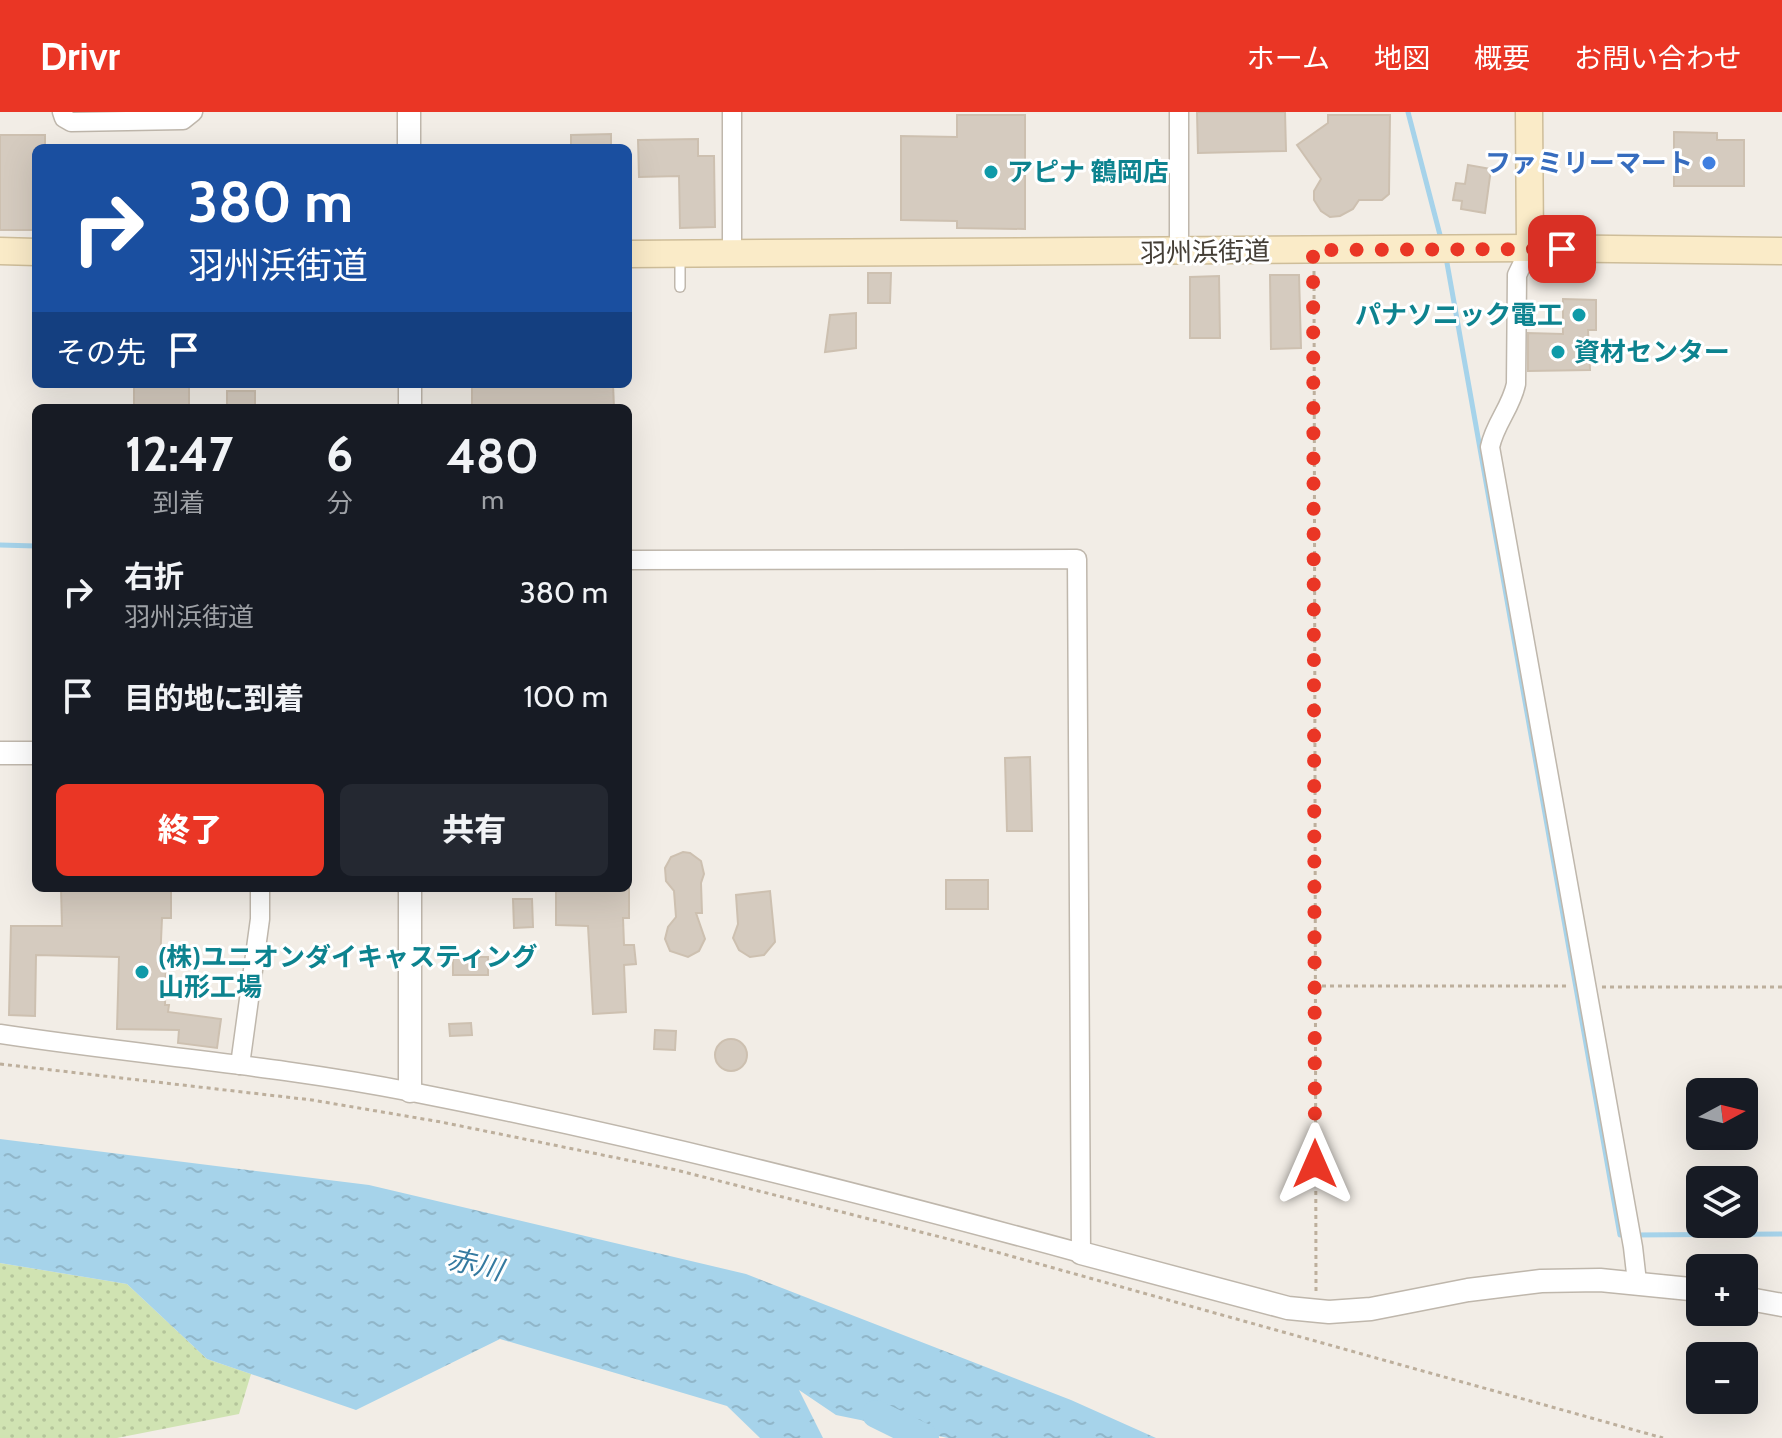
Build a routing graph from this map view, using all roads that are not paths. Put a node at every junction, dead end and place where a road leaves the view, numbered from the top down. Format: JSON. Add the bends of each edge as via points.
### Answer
{"nodes":[{"id":1,"x":62,"y":112,"type":"edge"},
{"id":2,"x":193,"y":112,"type":"edge"},
{"id":3,"x":409,"y":112,"type":"edge"},
{"id":4,"x":732,"y":112,"type":"edge"},
{"id":5,"x":1179,"y":112,"type":"edge"},
{"id":6,"x":1529,"y":112,"type":"edge"},
{"id":7,"x":409,"y":144,"type":"edge"},
{"id":8,"x":1530,"y":248,"type":"junction"},
{"id":9,"x":0,"y":251,"type":"edge"},
{"id":10,"x":1782,"y":251,"type":"edge"},
{"id":11,"x":32,"y":252,"type":"edge"},
{"id":12,"x":1179,"y":252,"type":"junction"},
{"id":13,"x":632,"y":254,"type":"edge"},
{"id":14,"x":680,"y":255,"type":"junction"},
{"id":15,"x":732,"y":255,"type":"junction"},
{"id":16,"x":680,"y":287,"type":"dead end"},
{"id":17,"x":632,"y":560,"type":"edge"},
{"id":18,"x":0,"y":753,"type":"edge"},
{"id":19,"x":32,"y":753,"type":"edge"},
{"id":20,"x":260,"y":892,"type":"edge"},
{"id":21,"x":410,"y":892,"type":"edge"},
{"id":22,"x":0,"y":1034,"type":"edge"},
{"id":23,"x":240,"y":1065,"type":"junction"},
{"id":24,"x":410,"y":1091,"type":"junction"},
{"id":25,"x":1081,"y":1253,"type":"junction"},
{"id":26,"x":1637,"y":1282,"type":"junction"},
{"id":27,"x":1686,"y":1288,"type":"edge"},
{"id":28,"x":1758,"y":1301,"type":"edge"},
{"id":29,"x":1782,"y":1305,"type":"edge"}],
"edges":[{"from":1,"to":2,"type":"street","via":[[71,122],[183,120]]},
{"from":3,"to":7,"type":"street"},
{"from":4,"to":15,"type":"street"},
{"from":5,"to":12,"type":"street"},
{"from":6,"to":8,"type":"main road"},
{"from":8,"to":10,"type":"main road","name":"羽州浜街道"},
{"from":8,"to":12,"type":"main road","name":"羽州浜街道"},
{"from":8,"to":26,"type":"street","via":[[1517,275],[1516,384],[1490,447]]},
{"from":9,"to":11,"type":"main road"},
{"from":12,"to":15,"type":"main road","name":"羽州浜街道"},
{"from":13,"to":14,"type":"main road","name":"羽州浜街道"},
{"from":14,"to":15,"type":"main road","name":"羽州浜街道"},
{"from":14,"to":16,"type":"lane"},
{"from":17,"to":25,"type":"street","via":[[1077,559]]},
{"from":18,"to":19,"type":"street"},
{"from":20,"to":23,"type":"street"},
{"from":21,"to":24,"type":"street"},
{"from":22,"to":23,"type":"street"},
{"from":23,"to":24,"type":"street"},
{"from":24,"to":25,"type":"street","via":[[744,1166]]},
{"from":25,"to":26,"type":"street","via":[[1288,1308],[1317,1311],[1371,1309],[1541,1281]]},
{"from":26,"to":27,"type":"street"},
{"from":28,"to":29,"type":"street"}]}
